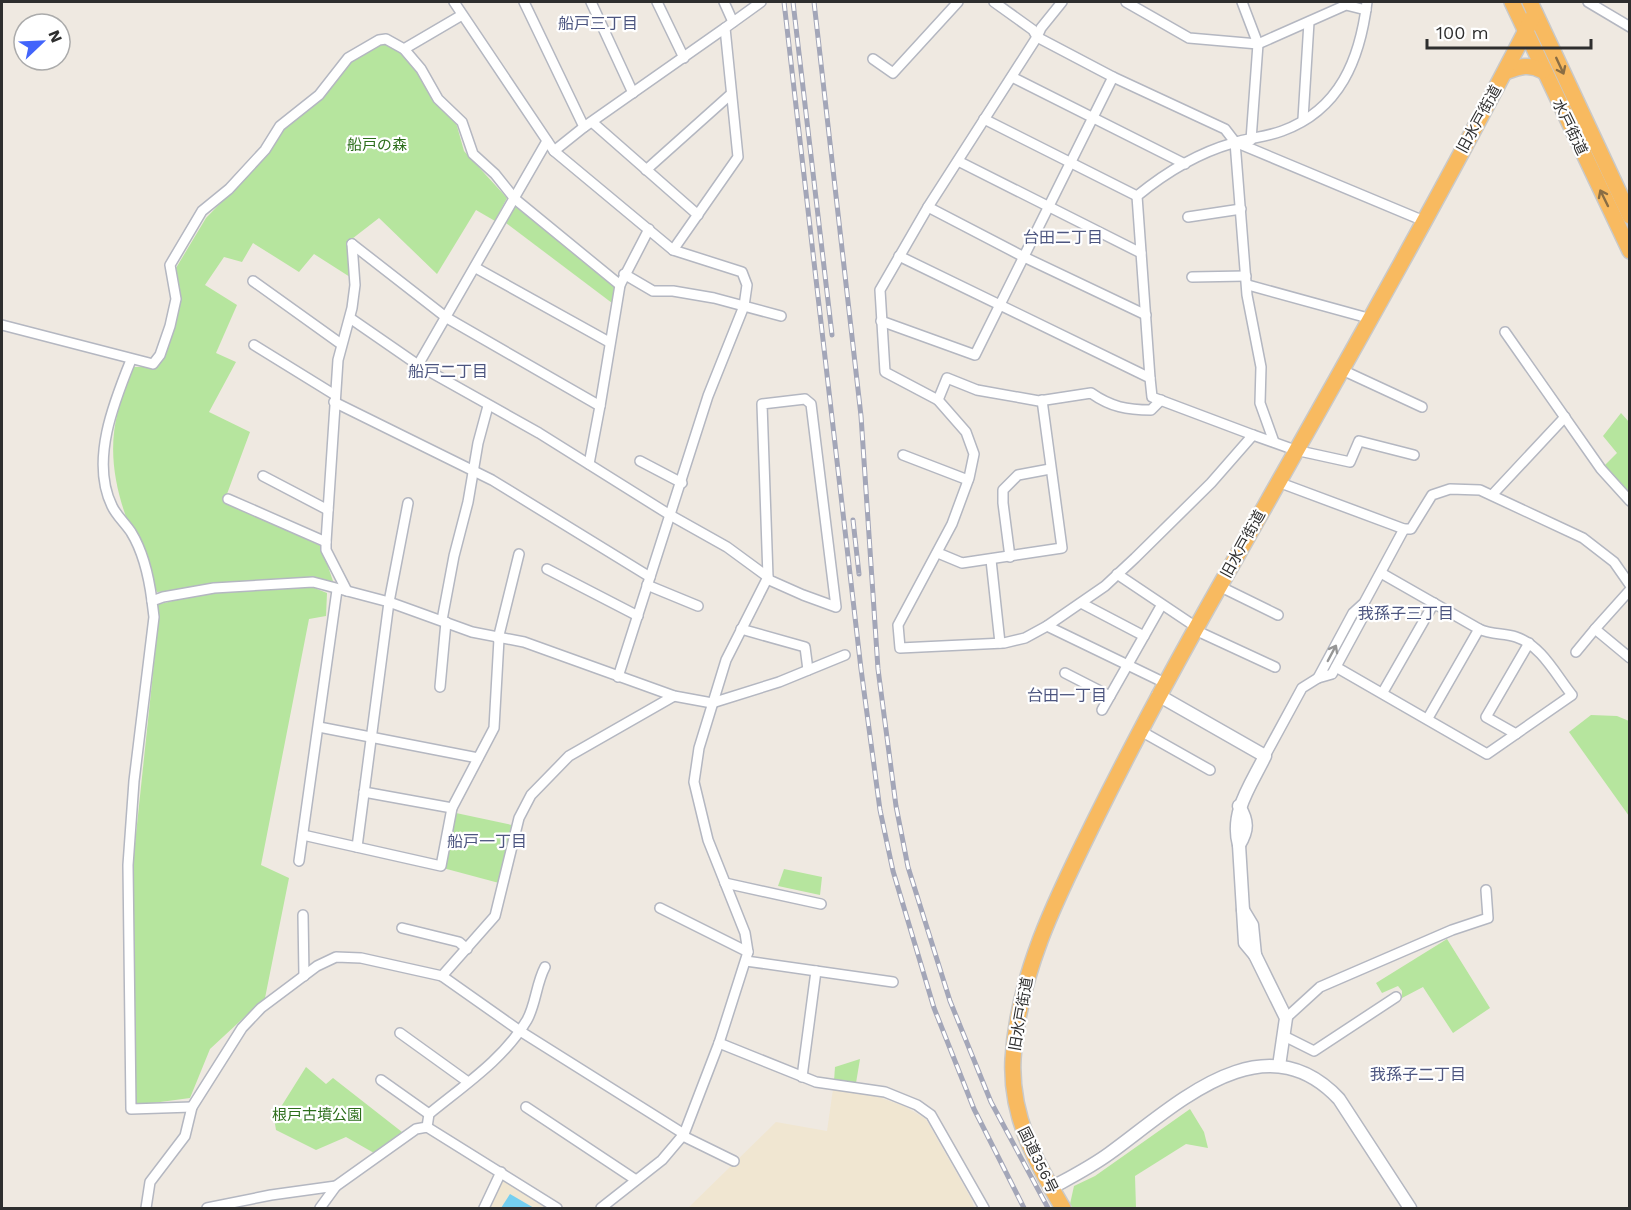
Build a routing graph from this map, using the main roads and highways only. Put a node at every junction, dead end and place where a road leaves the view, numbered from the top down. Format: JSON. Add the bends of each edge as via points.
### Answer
{"nodes":[{"id":1,"x":1512,"y":2,"type":"edge"},
{"id":2,"x":1535,"y":5,"type":"edge"},
{"id":3,"x":1525,"y":32,"type":"junction"},
{"id":4,"x":1543,"y":71,"type":"junction"},
{"id":5,"x":1504,"y":72,"type":"junction"},
{"id":6,"x":1629,"y":216,"type":"edge"},
{"id":7,"x":1629,"y":251,"type":"edge"},
{"id":8,"x":1016,"y":1109,"type":"joint"},
{"id":9,"x":1063,"y":1209,"type":"edge"}],
"edges":[{"from":1,"to":3,"type":"highway","name":"水戸街道"},
{"from":2,"to":3,"type":"highway","name":"旧水戸街道"},
{"from":2,"to":6,"type":"highway","name":"水戸街道","one_way":true},
{"from":3,"to":4,"type":"highway","name":"水戸街道"},
{"from":3,"to":5,"type":"highway","name":"旧水戸街道"},
{"from":4,"to":5,"type":"highway","via":[[1526,66]]},
{"from":7,"to":4,"type":"highway","name":"水戸街道","one_way":true},
{"from":5,"to":8,"type":"highway","name":"旧水戸街道","via":[[1139,730],[1063,888],[1029,970],[1014,1048]]},
{"from":8,"to":9,"type":"highway","name":"国道356号","via":[[1030,1148]]}]}
